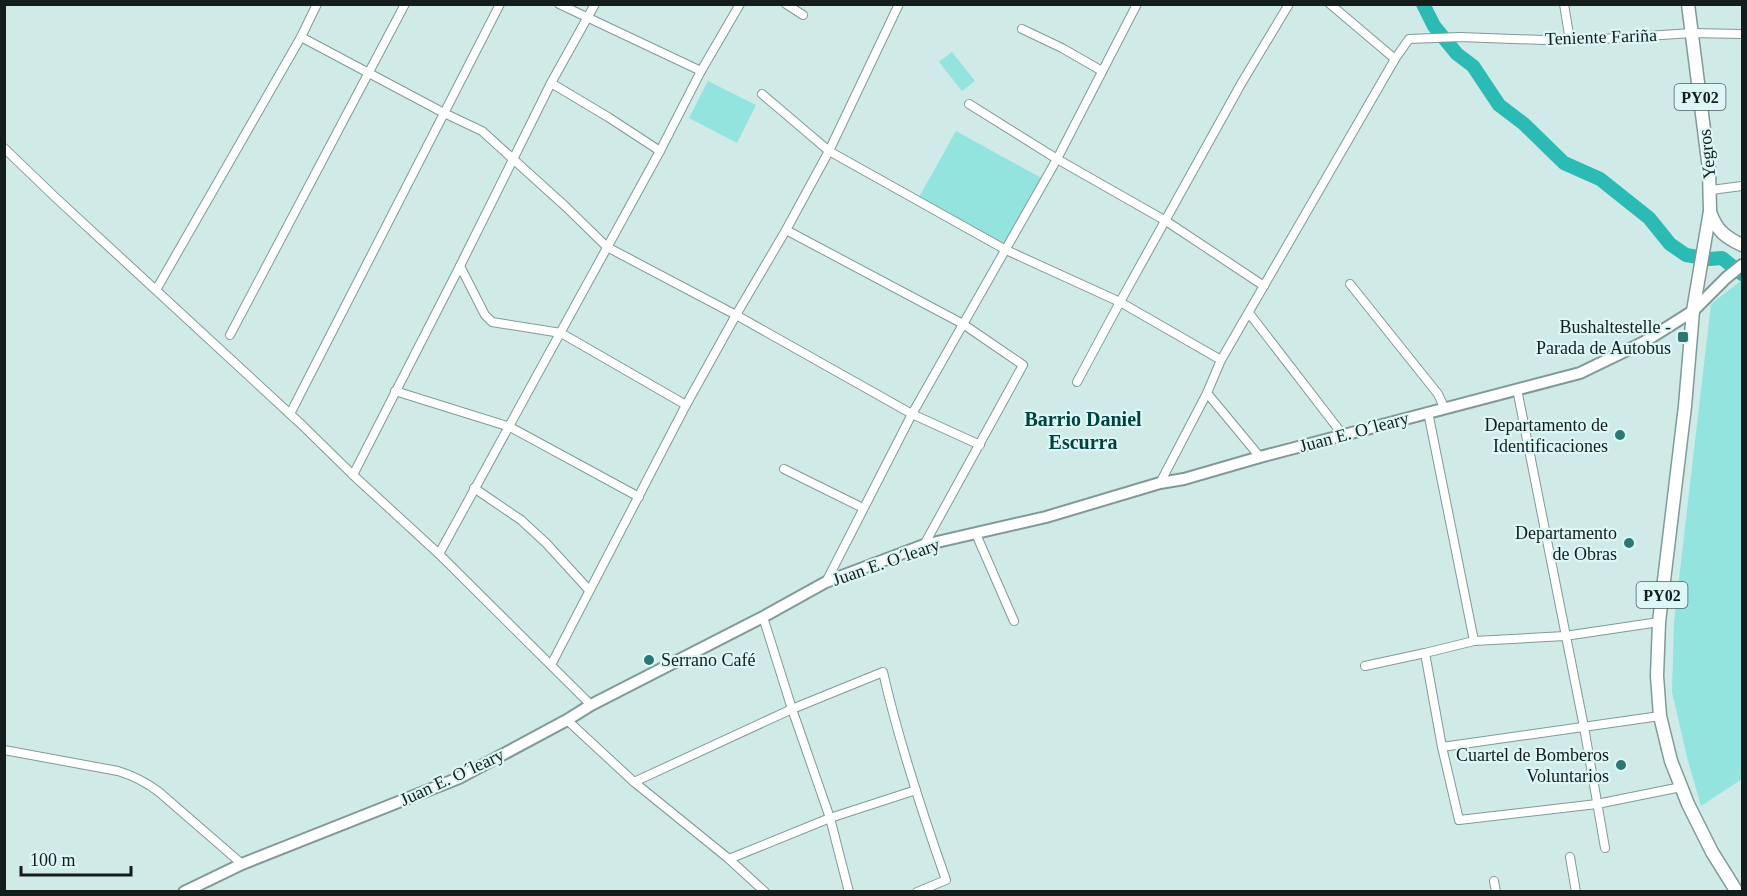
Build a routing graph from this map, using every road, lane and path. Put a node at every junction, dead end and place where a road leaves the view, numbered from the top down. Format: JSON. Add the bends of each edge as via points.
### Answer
{"nodes":[{"id":1,"x":317,"y":4,"type":"edge"},
{"id":2,"x":405,"y":4,"type":"edge"},
{"id":3,"x":500,"y":4,"type":"edge"},
{"id":4,"x":559,"y":4,"type":"edge"},
{"id":5,"x":595,"y":4,"type":"edge"},
{"id":6,"x":740,"y":4,"type":"edge"},
{"id":7,"x":786,"y":4,"type":"edge"},
{"id":8,"x":899,"y":4,"type":"edge"},
{"id":9,"x":1137,"y":4,"type":"edge"},
{"id":10,"x":1289,"y":4,"type":"edge"},
{"id":11,"x":1330,"y":4,"type":"edge"},
{"id":12,"x":1564,"y":4,"type":"edge"},
{"id":13,"x":1688,"y":4,"type":"edge"},
{"id":14,"x":803,"y":15,"type":"dead end"},
{"id":15,"x":587,"y":19,"type":"junction"},
{"id":16,"x":1022,"y":29,"type":"dead end"},
{"id":17,"x":1692,"y":33,"type":"junction"},
{"id":18,"x":1743,"y":33,"type":"edge"},
{"id":19,"x":301,"y":37,"type":"junction"},
{"id":20,"x":1570,"y":41,"type":"junction"},
{"id":21,"x":1395,"y":59,"type":"junction"},
{"id":22,"x":701,"y":71,"type":"junction"},
{"id":23,"x":1102,"y":71,"type":"junction"},
{"id":24,"x":368,"y":74,"type":"junction"},
{"id":25,"x":552,"y":83,"type":"junction"},
{"id":26,"x":762,"y":94,"type":"dead end"},
{"id":27,"x":969,"y":105,"type":"dead end"},
{"id":28,"x":444,"y":113,"type":"junction"},
{"id":29,"x":4,"y":148,"type":"edge"},
{"id":30,"x":660,"y":151,"type":"junction"},
{"id":31,"x":829,"y":151,"type":"junction"},
{"id":32,"x":513,"y":159,"type":"junction"},
{"id":33,"x":1057,"y":159,"type":"junction"},
{"id":34,"x":1743,"y":186,"type":"edge"},
{"id":35,"x":1711,"y":190,"type":"junction"},
{"id":36,"x":1710,"y":211,"type":"junction"},
{"id":37,"x":1166,"y":221,"type":"junction"},
{"id":38,"x":786,"y":230,"type":"junction"},
{"id":39,"x":1743,"y":245,"type":"edge"},
{"id":40,"x":607,"y":247,"type":"junction"},
{"id":41,"x":1006,"y":249,"type":"junction"},
{"id":42,"x":1743,"y":265,"type":"edge"},
{"id":43,"x":460,"y":266,"type":"junction"},
{"id":44,"x":1350,"y":284,"type":"dead end"},
{"id":45,"x":1264,"y":286,"type":"junction"},
{"id":46,"x":156,"y":290,"type":"junction"},
{"id":47,"x":1120,"y":302,"type":"junction"},
{"id":48,"x":1694,"y":311,"type":"junction"},
{"id":49,"x":1249,"y":313,"type":"junction"},
{"id":50,"x":736,"y":315,"type":"junction"},
{"id":51,"x":963,"y":324,"type":"junction"},
{"id":52,"x":561,"y":333,"type":"junction"},
{"id":53,"x":230,"y":335,"type":"dead end"},
{"id":54,"x":1221,"y":360,"type":"junction"},
{"id":55,"x":1077,"y":382,"type":"dead end"},
{"id":56,"x":1517,"y":390,"type":"junction"},
{"id":57,"x":394,"y":391,"type":"junction"},
{"id":58,"x":1207,"y":393,"type":"junction"},
{"id":59,"x":686,"y":405,"type":"junction"},
{"id":60,"x":1444,"y":407,"type":"junction"},
{"id":61,"x":1428,"y":412,"type":"junction"},
{"id":62,"x":290,"y":414,"type":"junction"},
{"id":63,"x":912,"y":414,"type":"junction"},
{"id":64,"x":510,"y":427,"type":"junction"},
{"id":65,"x":1342,"y":435,"type":"junction"},
{"id":66,"x":980,"y":445,"type":"junction"},
{"id":67,"x":1260,"y":457,"type":"junction"},
{"id":68,"x":784,"y":469,"type":"dead end"},
{"id":69,"x":352,"y":475,"type":"junction"},
{"id":70,"x":1160,"y":483,"type":"junction"},
{"id":71,"x":474,"y":488,"type":"junction"},
{"id":72,"x":639,"y":497,"type":"junction"},
{"id":73,"x":863,"y":508,"type":"junction"},
{"id":74,"x":976,"y":534,"type":"junction"},
{"id":75,"x":924,"y":545,"type":"junction"},
{"id":76,"x":440,"y":554,"type":"junction"},
{"id":77,"x":826,"y":582,"type":"junction"},
{"id":78,"x":589,"y":590,"type":"junction"},
{"id":79,"x":763,"y":617,"type":"junction"},
{"id":80,"x":1014,"y":621,"type":"dead end"},
{"id":81,"x":1659,"y":622,"type":"junction"},
{"id":82,"x":1565,"y":636,"type":"junction"},
{"id":83,"x":1474,"y":641,"type":"junction"},
{"id":84,"x":1425,"y":653,"type":"junction"},
{"id":85,"x":551,"y":665,"type":"junction"},
{"id":86,"x":1365,"y":666,"type":"dead end"},
{"id":87,"x":591,"y":705,"type":"junction"},
{"id":88,"x":792,"y":708,"type":"junction"},
{"id":89,"x":1660,"y":716,"type":"junction"},
{"id":90,"x":567,"y":720,"type":"junction"},
{"id":91,"x":1584,"y":727,"type":"junction"},
{"id":92,"x":1442,"y":747,"type":"junction"},
{"id":93,"x":4,"y":750,"type":"edge"},
{"id":94,"x":634,"y":782,"type":"junction"},
{"id":95,"x":1681,"y":787,"type":"junction"},
{"id":96,"x":916,"y":790,"type":"junction"},
{"id":97,"x":1597,"y":804,"type":"junction"},
{"id":98,"x":830,"y":818,"type":"junction"},
{"id":99,"x":1605,"y":848,"type":"dead end"},
{"id":100,"x":1570,"y":858,"type":"dead end"},
{"id":101,"x":729,"y":859,"type":"junction"},
{"id":102,"x":242,"y":864,"type":"junction"},
{"id":103,"x":1494,"y":881,"type":"dead end"},
{"id":104,"x":184,"y":891,"type":"edge"},
{"id":105,"x":765,"y":891,"type":"edge"},
{"id":106,"x":849,"y":891,"type":"edge"},
{"id":107,"x":917,"y":891,"type":"edge"},
{"id":108,"x":1496,"y":891,"type":"edge"},
{"id":109,"x":1576,"y":891,"type":"edge"},
{"id":110,"x":1737,"y":891,"type":"edge"}],
"edges":[{"from":1,"to":19,"type":"street"},
{"from":2,"to":24,"type":"street"},
{"from":3,"to":28,"type":"street"},
{"from":4,"to":15,"type":"street"},
{"from":5,"to":15,"type":"street"},
{"from":6,"to":22,"type":"street"},
{"from":7,"to":14,"type":"street"},
{"from":8,"to":31,"type":"street"},
{"from":9,"to":23,"type":"street"},
{"from":10,"to":37,"type":"street"},
{"from":11,"to":21,"type":"street"},
{"from":12,"to":20,"type":"street"},
{"from":13,"to":17,"type":"main road","name":"Yegros","number":"PY02"},
{"from":15,"to":22,"type":"street"},
{"from":15,"to":25,"type":"street"},
{"from":16,"to":23,"type":"street"},
{"from":17,"to":18,"type":"street","name":"Teniente Fariña"},
{"from":17,"to":20,"type":"street","name":"Teniente Fariña"},
{"from":17,"to":35,"type":"main road","name":"Yegros","number":"PY02"},
{"from":19,"to":24,"type":"street"},
{"from":19,"to":46,"type":"street"},
{"from":20,"to":21,"type":"street","name":"Teniente Fariña","via":[[1408,39]]},
{"from":21,"to":45,"type":"street"},
{"from":22,"to":30,"type":"street"},
{"from":23,"to":33,"type":"street"},
{"from":24,"to":28,"type":"street"},
{"from":24,"to":53,"type":"street"},
{"from":25,"to":30,"type":"street"},
{"from":25,"to":32,"type":"street"},
{"from":26,"to":31,"type":"street"},
{"from":27,"to":33,"type":"street"},
{"from":28,"to":32,"type":"street","via":[[482,131]]},
{"from":28,"to":62,"type":"street"},
{"from":29,"to":46,"type":"street"},
{"from":30,"to":40,"type":"street"},
{"from":31,"to":38,"type":"street"},
{"from":31,"to":41,"type":"street"},
{"from":32,"to":40,"type":"street"},
{"from":32,"to":43,"type":"street"},
{"from":33,"to":37,"type":"street"},
{"from":33,"to":41,"type":"street"},
{"from":34,"to":35,"type":"street"},
{"from":35,"to":36,"type":"main road","name":"Yegros","number":"PY02"},
{"from":36,"to":39,"type":"main road","via":[[1720,231]]},
{"from":36,"to":48,"type":"main road","name":"Yegros","number":"PY02"},
{"from":37,"to":45,"type":"street"},
{"from":37,"to":47,"type":"street"},
{"from":38,"to":50,"type":"street"},
{"from":38,"to":51,"type":"street"},
{"from":40,"to":50,"type":"street"},
{"from":40,"to":52,"type":"street"},
{"from":41,"to":47,"type":"street"},
{"from":41,"to":51,"type":"street"},
{"from":42,"to":48,"type":"street","name":"Juan E. O´leary"},
{"from":43,"to":52,"type":"street","via":[[492,322]]},
{"from":43,"to":57,"type":"street"},
{"from":44,"to":60,"type":"street","via":[[1438,394]]},
{"from":45,"to":49,"type":"street"},
{"from":46,"to":62,"type":"street"},
{"from":47,"to":54,"type":"street"},
{"from":47,"to":55,"type":"street"},
{"from":48,"to":56,"type":"street","name":"Juan E. O´leary","via":[[1644,342],[1580,373]]},
{"from":48,"to":81,"type":"main road","number":"PY02"},
{"from":49,"to":54,"type":"street"},
{"from":49,"to":65,"type":"street"},
{"from":50,"to":59,"type":"street"},
{"from":50,"to":63,"type":"street"},
{"from":51,"to":63,"type":"street"},
{"from":51,"to":66,"type":"street","via":[[1023,365]]},
{"from":52,"to":59,"type":"street"},
{"from":52,"to":64,"type":"street"},
{"from":54,"to":58,"type":"street"},
{"from":56,"to":60,"type":"street","name":"Juan E. O´leary"},
{"from":56,"to":82,"type":"street"},
{"from":57,"to":64,"type":"street"},
{"from":57,"to":69,"type":"street"},
{"from":58,"to":67,"type":"street"},
{"from":58,"to":70,"type":"street"},
{"from":59,"to":72,"type":"street"},
{"from":60,"to":61,"type":"street","name":"Juan E. O´leary"},
{"from":61,"to":65,"type":"street","name":"Juan E. O´leary"},
{"from":61,"to":83,"type":"street"},
{"from":62,"to":69,"type":"street"},
{"from":63,"to":66,"type":"street"},
{"from":63,"to":73,"type":"street"},
{"from":64,"to":71,"type":"street"},
{"from":64,"to":72,"type":"street"},
{"from":65,"to":67,"type":"street","name":"Juan E. O´leary"},
{"from":66,"to":75,"type":"street"},
{"from":67,"to":70,"type":"street","name":"Juan E. O´leary"},
{"from":68,"to":73,"type":"street"},
{"from":69,"to":76,"type":"street"},
{"from":70,"to":74,"type":"street","name":"Juan E. O´leary"},
{"from":71,"to":76,"type":"street"},
{"from":71,"to":78,"type":"street","via":[[521,520]]},
{"from":72,"to":78,"type":"street"},
{"from":73,"to":77,"type":"street"},
{"from":74,"to":75,"type":"street","name":"Juan E. O´leary"},
{"from":74,"to":80,"type":"street"},
{"from":75,"to":77,"type":"street","name":"Juan E. O´leary"},
{"from":76,"to":85,"type":"street"},
{"from":77,"to":79,"type":"street","name":"Juan E. O´leary"},
{"from":78,"to":85,"type":"street"},
{"from":79,"to":87,"type":"street","name":"Juan E. O´leary"},
{"from":79,"to":88,"type":"street"},
{"from":81,"to":82,"type":"street"},
{"from":81,"to":89,"type":"main road","number":"PY02"},
{"from":82,"to":83,"type":"street"},
{"from":82,"to":91,"type":"street"},
{"from":83,"to":84,"type":"street"},
{"from":84,"to":86,"type":"street"},
{"from":84,"to":92,"type":"street"},
{"from":85,"to":87,"type":"street"},
{"from":87,"to":90,"type":"street","name":"Juan E. O´leary"},
{"from":88,"to":94,"type":"street"},
{"from":88,"to":96,"type":"street","via":[[883,672]]},
{"from":88,"to":98,"type":"street"},
{"from":89,"to":91,"type":"street"},
{"from":89,"to":95,"type":"main road","number":"PY02"},
{"from":90,"to":94,"type":"street"},
{"from":90,"to":102,"type":"street","name":"Juan E. O´leary","via":[[459,778]]},
{"from":91,"to":92,"type":"street"},
{"from":91,"to":97,"type":"street"},
{"from":92,"to":97,"type":"street","via":[[1459,820]]},
{"from":93,"to":102,"type":"street","via":[[132,775],[159,792]]},
{"from":94,"to":101,"type":"street"},
{"from":95,"to":97,"type":"street"},
{"from":95,"to":110,"type":"main road","number":"PY02","via":[[1712,852]]},
{"from":96,"to":98,"type":"street"},
{"from":96,"to":107,"type":"street","via":[[946,880]]},
{"from":97,"to":99,"type":"street"},
{"from":98,"to":101,"type":"street"},
{"from":98,"to":106,"type":"street"},
{"from":100,"to":109,"type":"street"},
{"from":101,"to":105,"type":"street"},
{"from":102,"to":104,"type":"street","name":"Juan E. O´leary"},
{"from":103,"to":108,"type":"street"}]}
